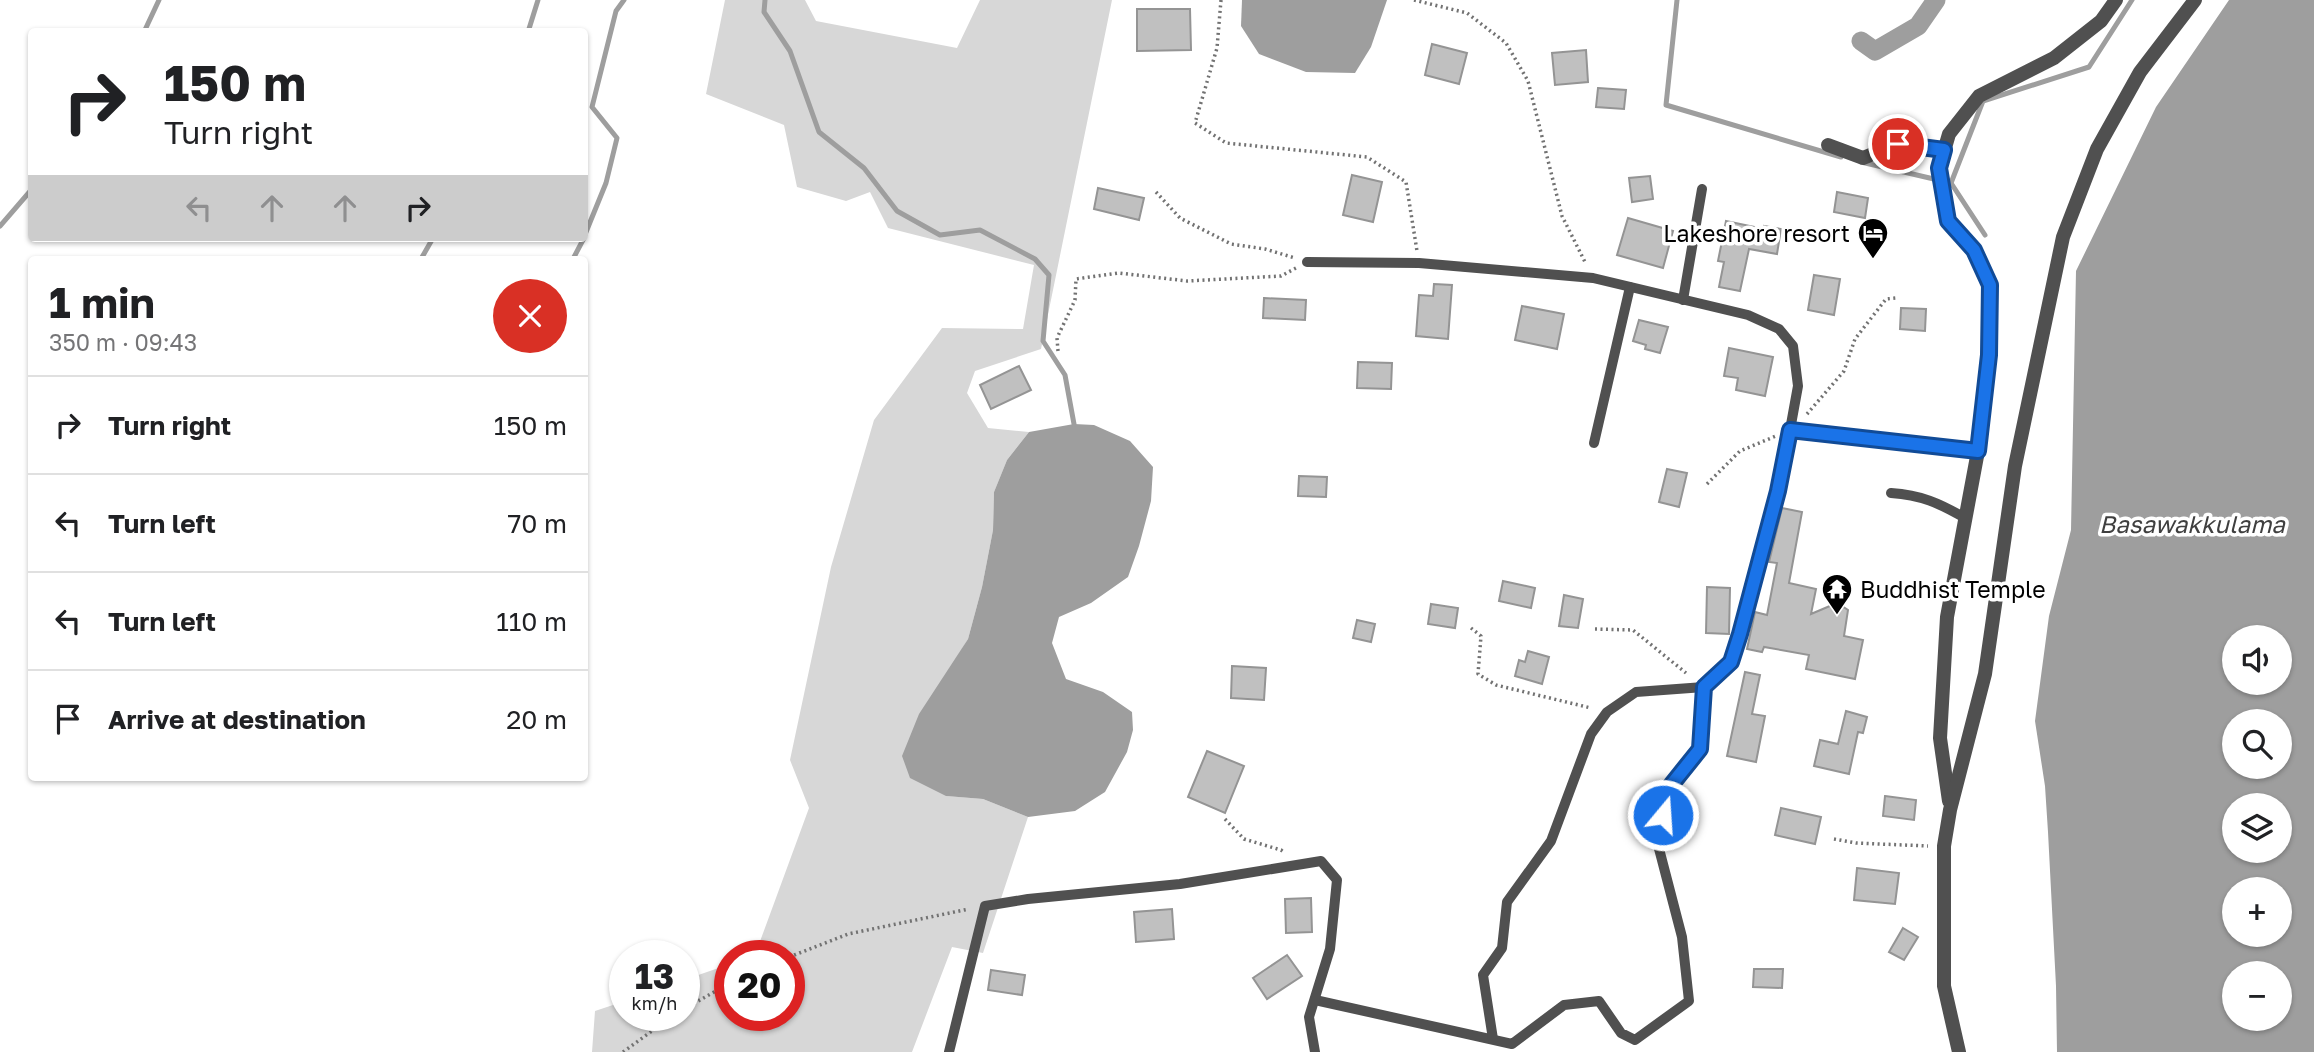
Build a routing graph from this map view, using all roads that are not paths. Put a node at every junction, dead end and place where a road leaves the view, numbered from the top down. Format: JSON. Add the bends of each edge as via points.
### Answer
{"nodes":[{"id":1,"x":2116,"y":0,"type":"edge"},
{"id":2,"x":2195,"y":0,"type":"edge"},
{"id":3,"x":1828,"y":145,"type":"dead end"},
{"id":4,"x":1944,"y":150,"type":"junction"},
{"id":5,"x":1702,"y":189,"type":"dead end"},
{"id":6,"x":1307,"y":262,"type":"road end"},
{"id":7,"x":1630,"y":287,"type":"junction"},
{"id":8,"x":1683,"y":300,"type":"junction"},
{"id":9,"x":1790,"y":430,"type":"junction"},
{"id":10,"x":1594,"y":443,"type":"dead end"},
{"id":11,"x":1978,"y":451,"type":"junction"},
{"id":12,"x":1891,"y":493,"type":"dead end"},
{"id":13,"x":1965,"y":518,"type":"junction"},
{"id":14,"x":1704,"y":687,"type":"junction"},
{"id":15,"x":1950,"y":810,"type":"junction"},
{"id":16,"x":1315,"y":1000,"type":"junction"},
{"id":17,"x":1493,"y":1039,"type":"junction"},
{"id":18,"x":949,"y":1052,"type":"edge"},
{"id":19,"x":1315,"y":1052,"type":"edge"},
{"id":20,"x":1959,"y":1052,"type":"edge"}],
"edges":[{"from":1,"to":4,"type":"street","via":[[2101,21],[2054,58],[1979,96],[1949,134]]},
{"from":2,"to":15,"type":"street","via":[[2134,83],[2097,149],[2063,237],[2015,466],[1985,674]]},
{"from":3,"to":4,"type":"street","via":[[1863,158],[1898,144]]},
{"from":4,"to":11,"type":"street","via":[[1939,168],[1948,221],[1974,250],[1990,285],[1989,355]]},
{"from":5,"to":8,"type":"lane"},
{"from":6,"to":7,"type":"lane","via":[[1419,263],[1593,278]]},
{"from":7,"to":8,"type":"lane"},
{"from":7,"to":10,"type":"lane"},
{"from":8,"to":9,"type":"lane","via":[[1748,315],[1779,329],[1793,346],[1798,386]]},
{"from":9,"to":11,"type":"lane"},
{"from":9,"to":14,"type":"lane","via":[[1731,662]]},
{"from":11,"to":13,"type":"street"},
{"from":12,"to":13,"type":"lane","via":[[1938,502]]},
{"from":13,"to":15,"type":"street","via":[[1947,617],[1940,738]]},
{"from":14,"to":17,"type":"lane","via":[[1636,692],[1607,712],[1591,734],[1551,841],[1507,902],[1502,948],[1483,975]]},
{"from":14,"to":17,"type":"lane","via":[[1700,749],[1668,789],[1657,841],[1682,937],[1689,1001],[1635,1040],[1621,1033],[1599,1001],[1564,1005],[1512,1044]]},
{"from":15,"to":20,"type":"street","via":[[1944,846],[1944,986]]},
{"from":16,"to":17,"type":"lane"},
{"from":16,"to":18,"type":"lane","via":[[1330,949],[1336,880],[1321,861],[1180,884],[1028,899],[985,906]]},
{"from":16,"to":19,"type":"lane","via":[[1309,1017]]}]}
